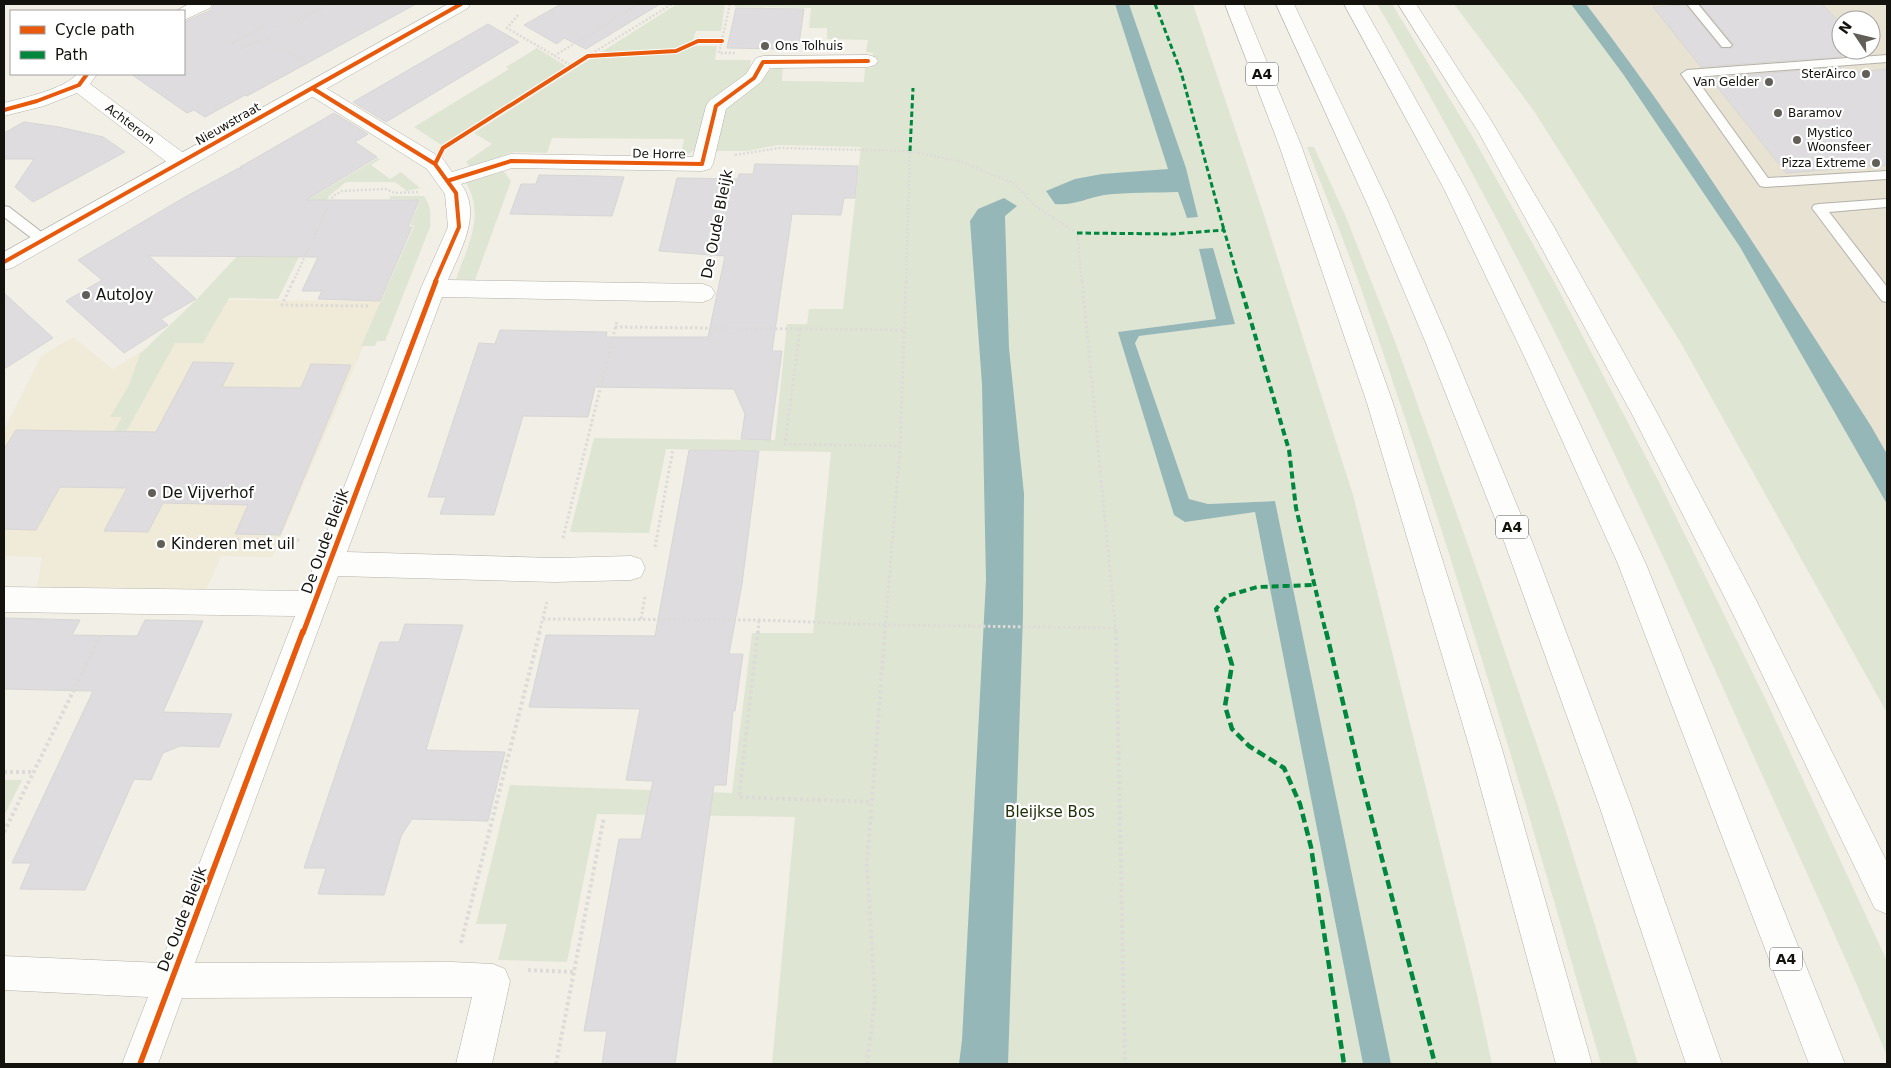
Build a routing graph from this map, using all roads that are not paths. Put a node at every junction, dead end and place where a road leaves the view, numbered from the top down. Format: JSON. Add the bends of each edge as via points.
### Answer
{"nodes":[{"id":1,"x":203,"y":4,"type":"edge"},
{"id":2,"x":461,"y":4,"type":"edge"},
{"id":3,"x":1234,"y":4,"type":"edge"},
{"id":4,"x":1286,"y":4,"type":"edge"},
{"id":5,"x":1353,"y":4,"type":"edge"},
{"id":6,"x":1407,"y":4,"type":"edge"},
{"id":7,"x":1692,"y":4,"type":"edge"},
{"id":8,"x":185,"y":13,"type":"edge"},
{"id":9,"x":1726,"y":45,"type":"dead end"},
{"id":10,"x":1887,"y":58,"type":"edge"},
{"id":11,"x":868,"y":61,"type":"dead end"},
{"id":12,"x":311,"y":77,"type":"junction"},
{"id":13,"x":83,"y":79,"type":"edge"},
{"id":14,"x":4,"y":110,"type":"edge"},
{"id":15,"x":181,"y":162,"type":"junction"},
{"id":16,"x":1887,"y":175,"type":"edge"},
{"id":17,"x":447,"y":181,"type":"junction"},
{"id":18,"x":1887,"y":203,"type":"edge"},
{"id":19,"x":4,"y":210,"type":"edge"},
{"id":20,"x":43,"y":240,"type":"junction"},
{"id":21,"x":4,"y":262,"type":"edge"},
{"id":22,"x":433,"y":288,"type":"junction"},
{"id":23,"x":703,"y":292,"type":"road end"},
{"id":24,"x":1887,"y":296,"type":"edge"},
{"id":25,"x":330,"y":564,"type":"junction"},
{"id":26,"x":631,"y":568,"type":"dead end"},
{"id":27,"x":4,"y":599,"type":"edge"},
{"id":28,"x":315,"y":604,"type":"junction"},
{"id":29,"x":1887,"y":897,"type":"edge"},
{"id":30,"x":4,"y":973,"type":"edge"},
{"id":31,"x":172,"y":981,"type":"junction"},
{"id":32,"x":140,"y":1064,"type":"edge"},
{"id":33,"x":474,"y":1064,"type":"edge"},
{"id":34,"x":1574,"y":1064,"type":"edge"},
{"id":35,"x":1704,"y":1064,"type":"edge"},
{"id":36,"x":1827,"y":1064,"type":"edge"}],
"edges":[{"from":1,"to":8,"type":"main road"},
{"from":2,"to":12,"type":"main road","name":"Nieuwstraat"},
{"from":3,"to":34,"type":"main road","number":"A4","via":[[1290,145],[1403,474],[1486,749]]},
{"from":4,"to":35,"type":"main road","number":"A4","via":[[1438,341],[1519,544],[1616,808]]},
{"from":5,"to":36,"type":"main road","number":"A4","via":[[1455,188],[1632,564]]},
{"from":6,"to":29,"type":"main road","via":[[1487,131],[1619,364],[1797,709]]},
{"from":7,"to":9,"type":"lane"},
{"from":10,"to":16,"type":"lane","via":[[1687,74],[1765,183]]},
{"from":11,"to":17,"type":"main road","name":"De Horre","via":[[763,62],[754,78],[716,106],[702,164],[511,161]]},
{"from":12,"to":15,"type":"main road","name":"Nieuwstraat"},
{"from":12,"to":17,"type":"main road","name":"De Oude Bleijk","via":[[434,164]]},
{"from":13,"to":14,"type":"main road","via":[[37,101]]},
{"from":13,"to":15,"type":"main road","name":"Achterom"},
{"from":15,"to":20,"type":"main road","name":"Nieuwstraat"},
{"from":17,"to":22,"type":"main road","name":"De Oude Bleijk","via":[[456,193],[458,227]]},
{"from":18,"to":24,"type":"lane","via":[[1819,208]]},
{"from":19,"to":20,"type":"lane"},
{"from":20,"to":21,"type":"main road","name":"Nieuwstraat"},
{"from":22,"to":23,"type":"main road","name":"De Oude Bleijk"},
{"from":22,"to":25,"type":"main road","name":"De Oude Bleijk"},
{"from":25,"to":26,"type":"main road","name":"De Oude Bleijk","via":[[555,570]]},
{"from":25,"to":28,"type":"main road","name":"De Oude Bleijk"},
{"from":27,"to":28,"type":"main road","name":"De Oude Bleijk"},
{"from":28,"to":31,"type":"main road","name":"De Oude Bleijk"},
{"from":30,"to":31,"type":"main road","name":"De Oude Bleijk"},
{"from":31,"to":32,"type":"main road","name":"De Oude Bleijk"},
{"from":31,"to":33,"type":"main road","name":"De Oude Bleijk","via":[[493,981]]}]}
